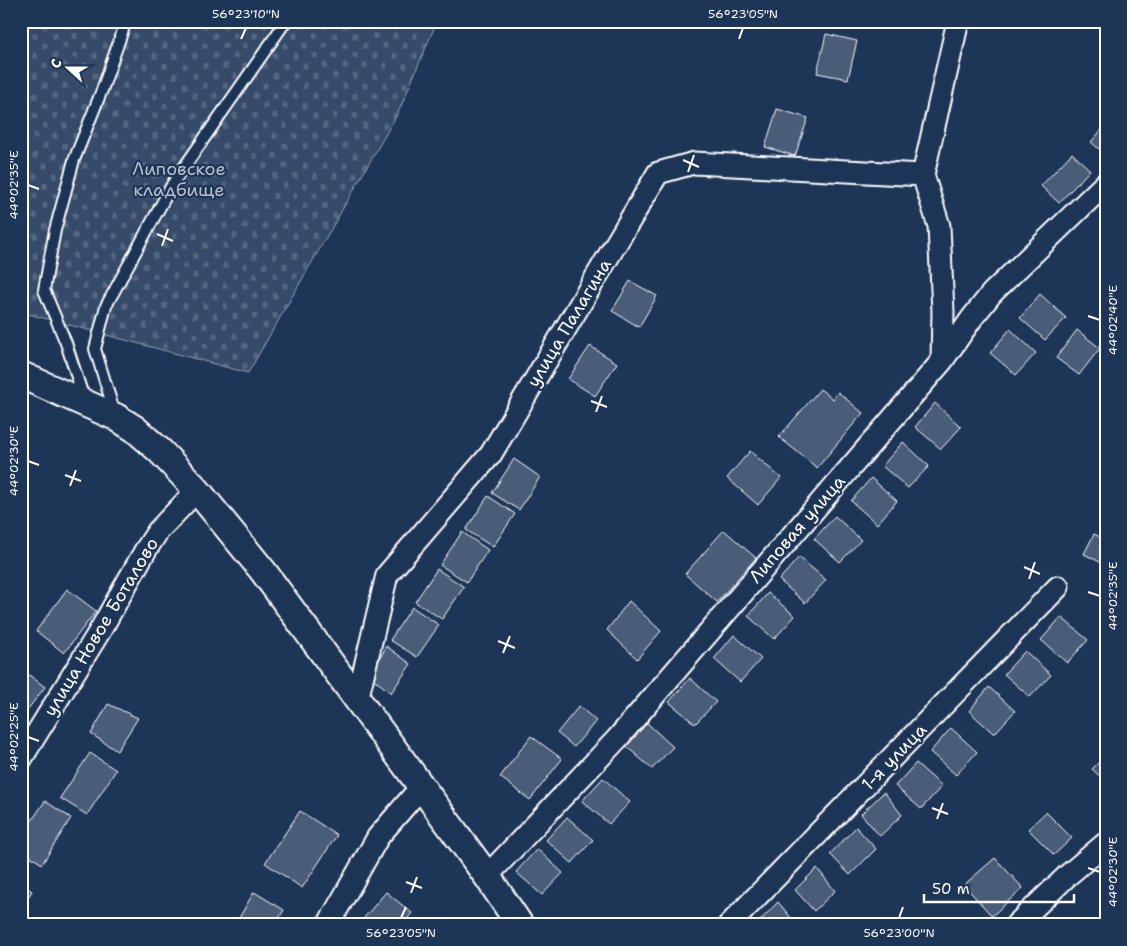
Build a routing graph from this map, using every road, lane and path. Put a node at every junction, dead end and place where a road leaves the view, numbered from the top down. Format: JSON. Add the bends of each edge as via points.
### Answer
{"nodes":[{"id":1,"x":126,"y":21,"type":"edge"},
{"id":2,"x":286,"y":21,"type":"edge"},
{"id":3,"x":958,"y":21,"type":"edge"},
{"id":4,"x":923,"y":175,"type":"junction"},
{"id":5,"x":1102,"y":193,"type":"edge"},
{"id":6,"x":942,"y":361,"type":"junction"},
{"id":7,"x":21,"y":374,"type":"edge"},
{"id":8,"x":85,"y":403,"type":"junction"},
{"id":9,"x":116,"y":417,"type":"junction"},
{"id":10,"x":197,"y":490,"type":"junction"},
{"id":11,"x":1058,"y":587,"type":"dead end"},
{"id":12,"x":358,"y":700,"type":"junction"},
{"id":13,"x":21,"y":759,"type":"edge"},
{"id":14,"x":421,"y":787,"type":"junction"},
{"id":15,"x":1106,"y":843,"type":"edge"},
{"id":16,"x":487,"y":876,"type":"junction"},
{"id":17,"x":328,"y":925,"type":"edge"},
{"id":18,"x":520,"y":925,"type":"edge"},
{"id":19,"x":729,"y":925,"type":"edge"},
{"id":20,"x":1016,"y":925,"type":"edge"}],
"edges":[{"from":1,"to":8,"type":"lane","via":[[74,160],[55,230],[44,290],[66,343]]},
{"from":2,"to":9,"type":"lane","via":[[173,183],[106,306],[95,349]]},
{"from":3,"to":4,"type":"street"},
{"from":4,"to":6,"type":"street","via":[[939,226]]},
{"from":4,"to":12,"type":"street","name":"улица Палагина","via":[[694,163],[658,173],[491,454],[387,576]]},
{"from":5,"to":6,"type":"street","name":"Липовая улица","via":[[992,293]]},
{"from":6,"to":16,"type":"street","name":"Липовая улица","via":[[617,739]]},
{"from":7,"to":8,"type":"street"},
{"from":8,"to":9,"type":"street"},
{"from":9,"to":10,"type":"street","via":[[160,451]]},
{"from":10,"to":12,"type":"street","via":[[263,571]]},
{"from":10,"to":13,"type":"street","name":"улица Новое Боталово","via":[[158,531]]},
{"from":11,"to":19,"type":"street","name":"1-я улица"},
{"from":12,"to":14,"type":"street"},
{"from":14,"to":16,"type":"street"},
{"from":14,"to":17,"type":"street","via":[[378,837]]},
{"from":15,"to":20,"type":"street"},
{"from":16,"to":18,"type":"street"}]}
